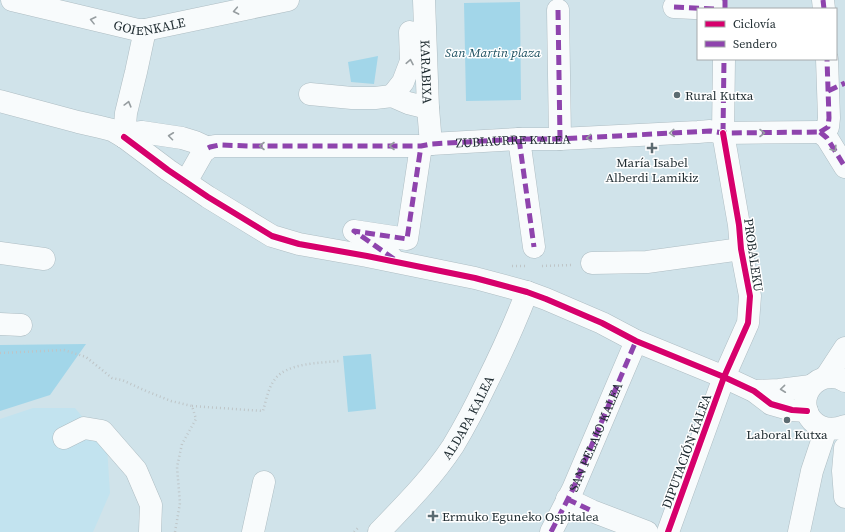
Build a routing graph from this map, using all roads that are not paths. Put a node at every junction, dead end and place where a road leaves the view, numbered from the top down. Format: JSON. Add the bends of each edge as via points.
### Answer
{"nodes":[{"id":1,"x":12,"y":0,"type":"edge"},
{"id":2,"x":288,"y":0,"type":"edge"},
{"id":3,"x":409,"y":0,"type":"edge"},
{"id":4,"x":424,"y":0,"type":"edge"},
{"id":5,"x":674,"y":7,"type":"dead end"},
{"id":6,"x":697,"y":8,"type":"edge"},
{"id":7,"x":558,"y":10,"type":"dead end"},
{"id":8,"x":145,"y":30,"type":"junction"},
{"id":9,"x":724,"y":60,"type":"edge"},
{"id":10,"x":827,"y":60,"type":"edge"},
{"id":11,"x":837,"y":87,"type":"edge"},
{"id":12,"x":310,"y":94,"type":"dead end"},
{"id":13,"x":392,"y":96,"type":"junction"},
{"id":14,"x":0,"y":101,"type":"edge"},
{"id":15,"x":428,"y":108,"type":"junction"},
{"id":16,"x":820,"y":132,"type":"junction"},
{"id":17,"x":723,"y":133,"type":"junction"},
{"id":18,"x":124,"y":137,"type":"junction"},
{"id":19,"x":519,"y":139,"type":"junction"},
{"id":20,"x":560,"y":139,"type":"junction"},
{"id":21,"x":426,"y":145,"type":"junction"},
{"id":22,"x":208,"y":148,"type":"junction"},
{"id":23,"x":845,"y":167,"type":"edge"},
{"id":24,"x":186,"y":182,"type":"junction"},
{"id":25,"x":534,"y":247,"type":"dead end"},
{"id":26,"x":741,"y":249,"type":"junction"},
{"id":27,"x":0,"y":253,"type":"edge"},
{"id":28,"x":44,"y":259,"type":"dead end"},
{"id":29,"x":398,"y":262,"type":"junction"},
{"id":30,"x":592,"y":264,"type":"dead end"},
{"id":31,"x":528,"y":292,"type":"junction"},
{"id":32,"x":636,"y":341,"type":"junction"},
{"id":33,"x":845,"y":348,"type":"edge"},
{"id":34,"x":724,"y":377,"type":"junction"},
{"id":35,"x":828,"y":381,"type":"edge"},
{"id":36,"x":754,"y":391,"type":"junction"},
{"id":37,"x":824,"y":424,"type":"edge"},
{"id":38,"x":64,"y":438,"type":"dead end"},
{"id":39,"x":844,"y":464,"type":"edge"},
{"id":40,"x":264,"y":482,"type":"dead end"},
{"id":41,"x":845,"y":497,"type":"edge"},
{"id":42,"x":567,"y":499,"type":"junction"},
{"id":43,"x":400,"y":510,"type":"junction"},
{"id":44,"x":369,"y":529,"type":"edge"},
{"id":45,"x":150,"y":532,"type":"edge"},
{"id":46,"x":253,"y":532,"type":"edge"},
{"id":47,"x":393,"y":532,"type":"edge"},
{"id":48,"x":551,"y":532,"type":"edge"},
{"id":49,"x":647,"y":532,"type":"edge"},
{"id":50,"x":668,"y":532,"type":"edge"},
{"id":51,"x":799,"y":532,"type":"edge"}],
"edges":[{"from":8,"to":1,"type":"street","name":"GOIENKALE","one_way":true,"via":[[131,29]]},
{"from":2,"to":8,"type":"street","name":"GOIENKALE","one_way":true},
{"from":13,"to":3,"type":"street","name":"KARABIXA","one_way":true,"via":[[403,82],[411,61]]},
{"from":4,"to":15,"type":"street","name":"KARABIXA"},
{"from":5,"to":6,"type":"street"},
{"from":7,"to":20,"type":"street"},
{"from":18,"to":8,"type":"street","one_way":true,"via":[[126,113]]},
{"from":9,"to":17,"type":"street","name":"PROBALEKU"},
{"from":10,"to":11,"type":"street"},
{"from":11,"to":16,"type":"street","via":[[828,127]]},
{"from":12,"to":13,"type":"street","via":[[352,98]]},
{"from":13,"to":15,"type":"street"},
{"from":14,"to":18,"type":"street","via":[[106,128]]},
{"from":15,"to":21,"type":"street","name":"KARABIXA"},
{"from":17,"to":16,"type":"street","name":"ZUBIAURRE KALEA","one_way":true},
{"from":16,"to":23,"type":"street","one_way":true,"via":[[827,138]]},
{"from":17,"to":20,"type":"street","name":"ZUBIAURRE KALEA","one_way":true,"via":[[711,131]]},
{"from":17,"to":26,"type":"street","name":"PROBALEKU"},
{"from":22,"to":18,"type":"street","one_way":true,"via":[[182,138],[142,132]]},
{"from":18,"to":24,"type":"street"},
{"from":19,"to":20,"type":"street","name":"ZUBIAURRE KALEA"},
{"from":19,"to":21,"type":"street","name":"ZUBIAURRE KALEA"},
{"from":19,"to":25,"type":"street"},
{"from":21,"to":22,"type":"street","name":"ZUBIAURRE KALEA","one_way":true,"via":[[219,145]]},
{"from":21,"to":29,"type":"street","name":"KARABIXA","via":[[407,239],[354,231]]},
{"from":22,"to":24,"type":"street","via":[[203,152]]},
{"from":24,"to":29,"type":"street","via":[[272,236],[299,244]]},
{"from":26,"to":30,"type":"street","name":"PROBALEKU","via":[[647,262]]},
{"from":26,"to":34,"type":"street","name":"PROBALEKU","via":[[750,296],[748,323]]},
{"from":27,"to":28,"type":"street"},
{"from":29,"to":31,"type":"street"},
{"from":31,"to":32,"type":"street","via":[[602,323]]},
{"from":31,"to":43,"type":"street","name":"ALDAPA KALEA","via":[[472,413],[453,446],[430,477]]},
{"from":32,"to":34,"type":"street"},
{"from":32,"to":42,"type":"street","name":"SAN PELAIO KALEA"},
{"from":33,"to":35,"type":"street"},
{"from":34,"to":36,"type":"street"},
{"from":34,"to":50,"type":"street","name":"DIPUTACIÓN KALEA"},
{"from":35,"to":36,"type":"street","one_way":true,"via":[[780,390]]},
{"from":35,"to":37,"type":"street","via":[[807,394],[806,402]]},
{"from":36,"to":37,"type":"street","via":[[771,404]]},
{"from":37,"to":39,"type":"street"},
{"from":37,"to":51,"type":"street","via":[[812,441],[812,471]]},
{"from":38,"to":45,"type":"street","via":[[84,428],[102,432],[136,470],[151,505]]},
{"from":39,"to":41,"type":"street"},
{"from":40,"to":46,"type":"street"},
{"from":42,"to":48,"type":"street","name":"SAN PELAIO KALEA"},
{"from":42,"to":49,"type":"street"},
{"from":43,"to":44,"type":"street"},
{"from":43,"to":47,"type":"street","name":"ALDAPA KALEA"}]}
